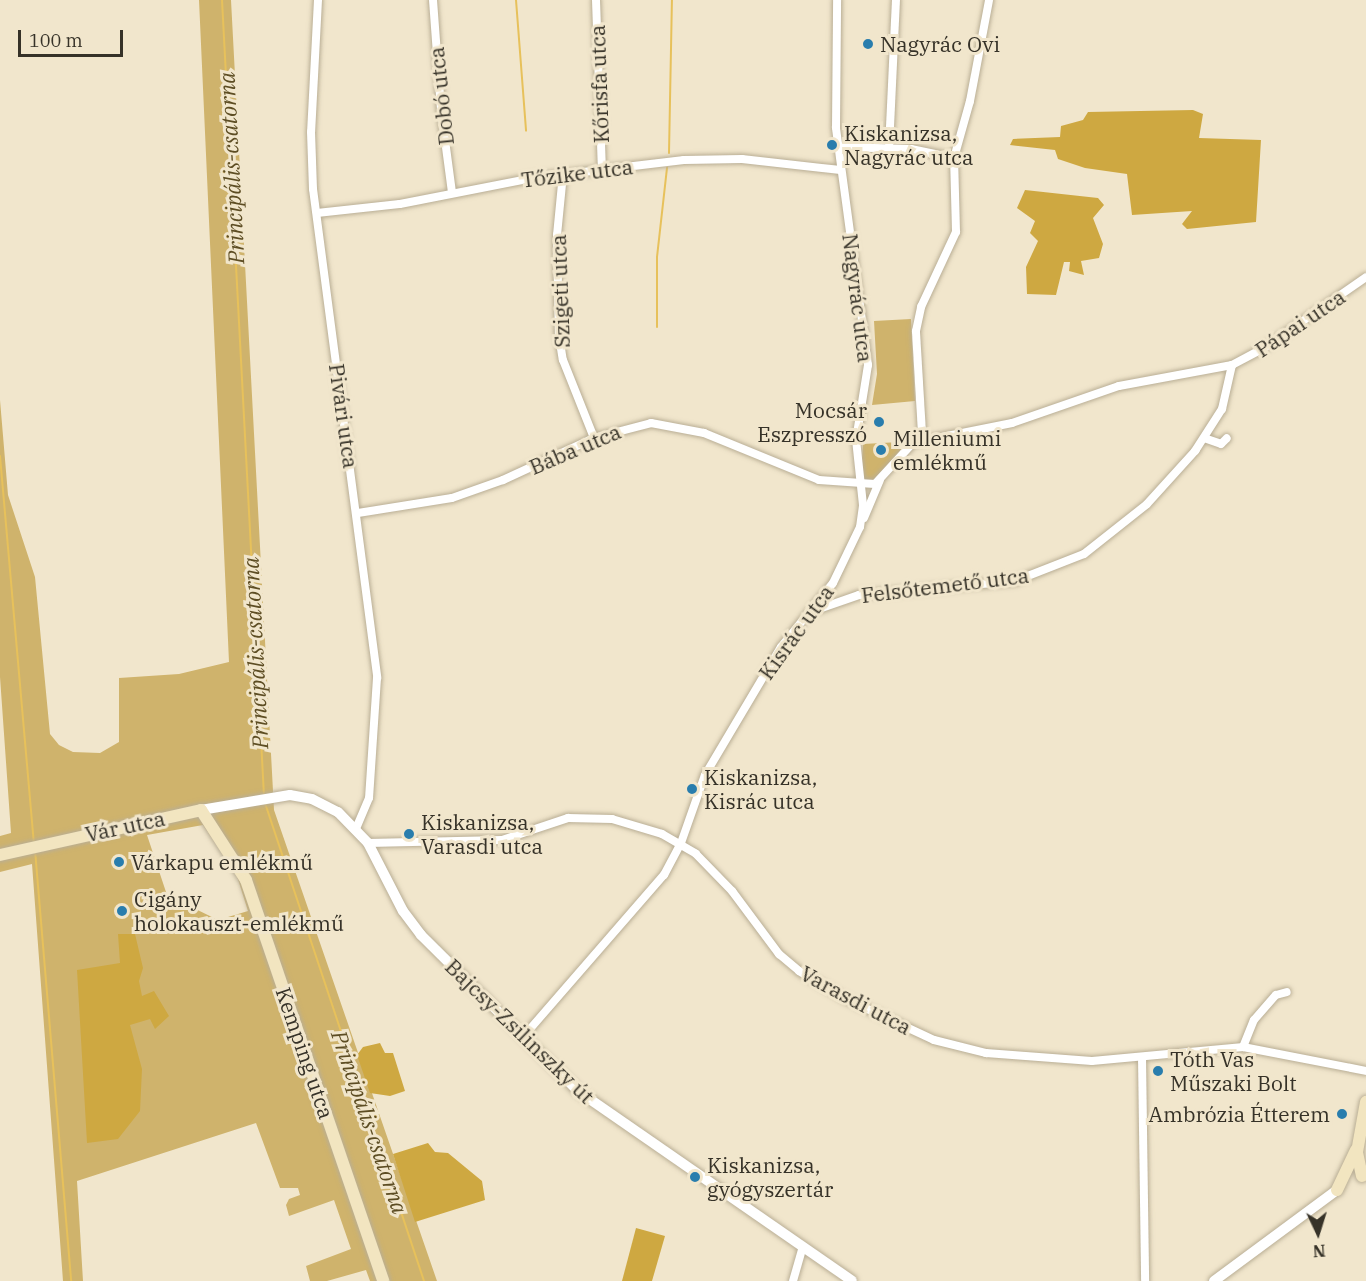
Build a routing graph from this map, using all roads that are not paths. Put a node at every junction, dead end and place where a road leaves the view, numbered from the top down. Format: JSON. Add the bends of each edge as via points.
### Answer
{"nodes":[{"id":1,"x":318,"y":0,"type":"edge"},
{"id":2,"x":433,"y":0,"type":"edge"},
{"id":3,"x":596,"y":0,"type":"edge"},
{"id":4,"x":837,"y":0,"type":"edge"},
{"id":5,"x":896,"y":0,"type":"edge"},
{"id":6,"x":989,"y":0,"type":"edge"},
{"id":7,"x":838,"y":147,"type":"junction"},
{"id":8,"x":889,"y":148,"type":"junction"},
{"id":9,"x":954,"y":158,"type":"junction"},
{"id":10,"x":602,"y":169,"type":"junction"},
{"id":11,"x":840,"y":170,"type":"junction"},
{"id":12,"x":564,"y":174,"type":"junction"},
{"id":13,"x":452,"y":192,"type":"junction"},
{"id":14,"x":317,"y":213,"type":"junction"},
{"id":15,"x":1366,"y":277,"type":"edge"},
{"id":16,"x":1232,"y":365,"type":"junction"},
{"id":17,"x":594,"y":438,"type":"junction"},
{"id":18,"x":1204,"y":438,"type":"junction"},
{"id":19,"x":1227,"y":438,"type":"dead end"},
{"id":20,"x":917,"y":442,"type":"junction"},
{"id":21,"x":880,"y":479,"type":"junction"},
{"id":22,"x":859,"y":485,"type":"junction"},
{"id":23,"x":358,"y":513,"type":"junction"},
{"id":24,"x":860,"y":527,"type":"junction"},
{"id":25,"x":810,"y":612,"type":"junction"},
{"id":26,"x":250,"y":800,"type":"joint"},
{"id":27,"x":201,"y":810,"type":"junction"},
{"id":28,"x":356,"y":828,"type":"junction"},
{"id":29,"x":368,"y":843,"type":"junction"},
{"id":30,"x":681,"y":843,"type":"junction"},
{"id":31,"x":0,"y":855,"type":"edge"},
{"id":32,"x":1287,"y":992,"type":"dead end"},
{"id":33,"x":523,"y":1037,"type":"junction"},
{"id":34,"x":1243,"y":1047,"type":"junction"},
{"id":35,"x":1142,"y":1057,"type":"junction"},
{"id":36,"x":1366,"y":1071,"type":"edge"},
{"id":37,"x":1366,"y":1102,"type":"edge"},
{"id":38,"x":1359,"y":1143,"type":"junction"},
{"id":39,"x":1364,"y":1175,"type":"edge"},
{"id":40,"x":1337,"y":1190,"type":"junction"},
{"id":41,"x":803,"y":1247,"type":"junction"},
{"id":42,"x":383,"y":1281,"type":"edge"},
{"id":43,"x":793,"y":1281,"type":"edge"},
{"id":44,"x":852,"y":1281,"type":"edge"},
{"id":45,"x":1145,"y":1281,"type":"edge"},
{"id":46,"x":1214,"y":1281,"type":"edge"}],
"edges":[{"from":1,"to":14,"type":"street","name":"Pivári utca","via":[[311,132]]},
{"from":2,"to":13,"type":"street","name":"Dobó utca"},
{"from":3,"to":10,"type":"street","name":"Kőrisfa utca"},
{"from":4,"to":7,"type":"street","name":"Nagyrác utca"},
{"from":5,"to":8,"type":"street"},
{"from":6,"to":9,"type":"street","via":[[970,101]]},
{"from":7,"to":8,"type":"street"},
{"from":7,"to":11,"type":"street","name":"Nagyrác utca"},
{"from":8,"to":9,"type":"street"},
{"from":9,"to":20,"type":"street","via":[[956,232],[921,307],[916,331],[923,428]]},
{"from":10,"to":11,"type":"street","name":"Tőzike utca","via":[[719,159]]},
{"from":10,"to":12,"type":"street","name":"Tőzike utca"},
{"from":11,"to":22,"type":"street","name":"Nagyrác utca","via":[[868,365],[856,440]]},
{"from":12,"to":13,"type":"street","name":"Tőzike utca"},
{"from":12,"to":17,"type":"street","name":"Szigeti utca","via":[[558,223],[558,326],[563,360]]},
{"from":13,"to":14,"type":"street","name":"Tőzike utca","via":[[399,204]]},
{"from":14,"to":23,"type":"street","name":"Pivári utca"},
{"from":15,"to":16,"type":"street","name":"Pápai utca"},
{"from":16,"to":18,"type":"street","name":"Felsőtemető utca","via":[[1226,399]]},
{"from":16,"to":20,"type":"street","name":"Pápai utca","via":[[1119,386],[1012,423]]},
{"from":17,"to":22,"type":"street","name":"Bába utca","via":[[641,424],[681,426],[813,478]]},
{"from":17,"to":23,"type":"street","name":"Bába utca","via":[[503,480],[452,498]]},
{"from":18,"to":19,"type":"street","via":[[1221,444]]},
{"from":18,"to":25,"type":"street","name":"Felsőtemető utca","via":[[1178,473],[1140,510],[1084,554],[1054,568],[1015,581],[859,596]]},
{"from":20,"to":21,"type":"street"},
{"from":21,"to":22,"type":"street","via":[[871,486]]},
{"from":21,"to":24,"type":"street"},
{"from":22,"to":24,"type":"street","name":"Kisrác utca","via":[[863,505]]},
{"from":23,"to":28,"type":"street","name":"Pivári utca","via":[[378,711],[369,798]]},
{"from":24,"to":25,"type":"street","name":"Kisrác utca","via":[[833,583]]},
{"from":25,"to":30,"type":"street","name":"Kisrác utca","via":[[775,657],[705,775]]},
{"from":26,"to":27,"type":"street","name":"Vár utca"},
{"from":26,"to":28,"type":"street","name":"Bajcsy-Zsilinszky út","via":[[300,796],[321,802]]},
{"from":27,"to":31,"type":"main road","name":"Vár utca"},
{"from":27,"to":42,"type":"main road","name":"Kemping utca","via":[[246,880]]},
{"from":28,"to":29,"type":"street","name":"Bajcsy-Zsilinszky út"},
{"from":29,"to":30,"type":"street","name":"Varasdi utca","via":[[502,840],[558,820],[586,816],[630,823]]},
{"from":29,"to":33,"type":"street","name":"Bajcsy-Zsilinszky út","via":[[416,929]]},
{"from":30,"to":33,"type":"street","name":"Kisrác utca","via":[[640,906]]},
{"from":30,"to":35,"type":"street","name":"Varasdi utca","via":[[723,880],[790,964],[844,998],[912,1031],[953,1047],[986,1053],[1092,1061]]},
{"from":32,"to":34,"type":"street","via":[[1276,995],[1254,1020]]},
{"from":33,"to":41,"type":"street","name":"Bajcsy-Zsilinszky út","via":[[578,1091]]},
{"from":34,"to":35,"type":"street","name":"Varasdi utca"},
{"from":34,"to":36,"type":"street","name":"Varasdi utca"},
{"from":35,"to":45,"type":"street"},
{"from":37,"to":38,"type":"main road"},
{"from":38,"to":39,"type":"main road"},
{"from":38,"to":40,"type":"main road"},
{"from":39,"to":40,"type":"main road"},
{"from":40,"to":46,"type":"street"},
{"from":41,"to":43,"type":"street"},
{"from":41,"to":44,"type":"street","name":"Bajcsy-Zsilinszky út"}]}
